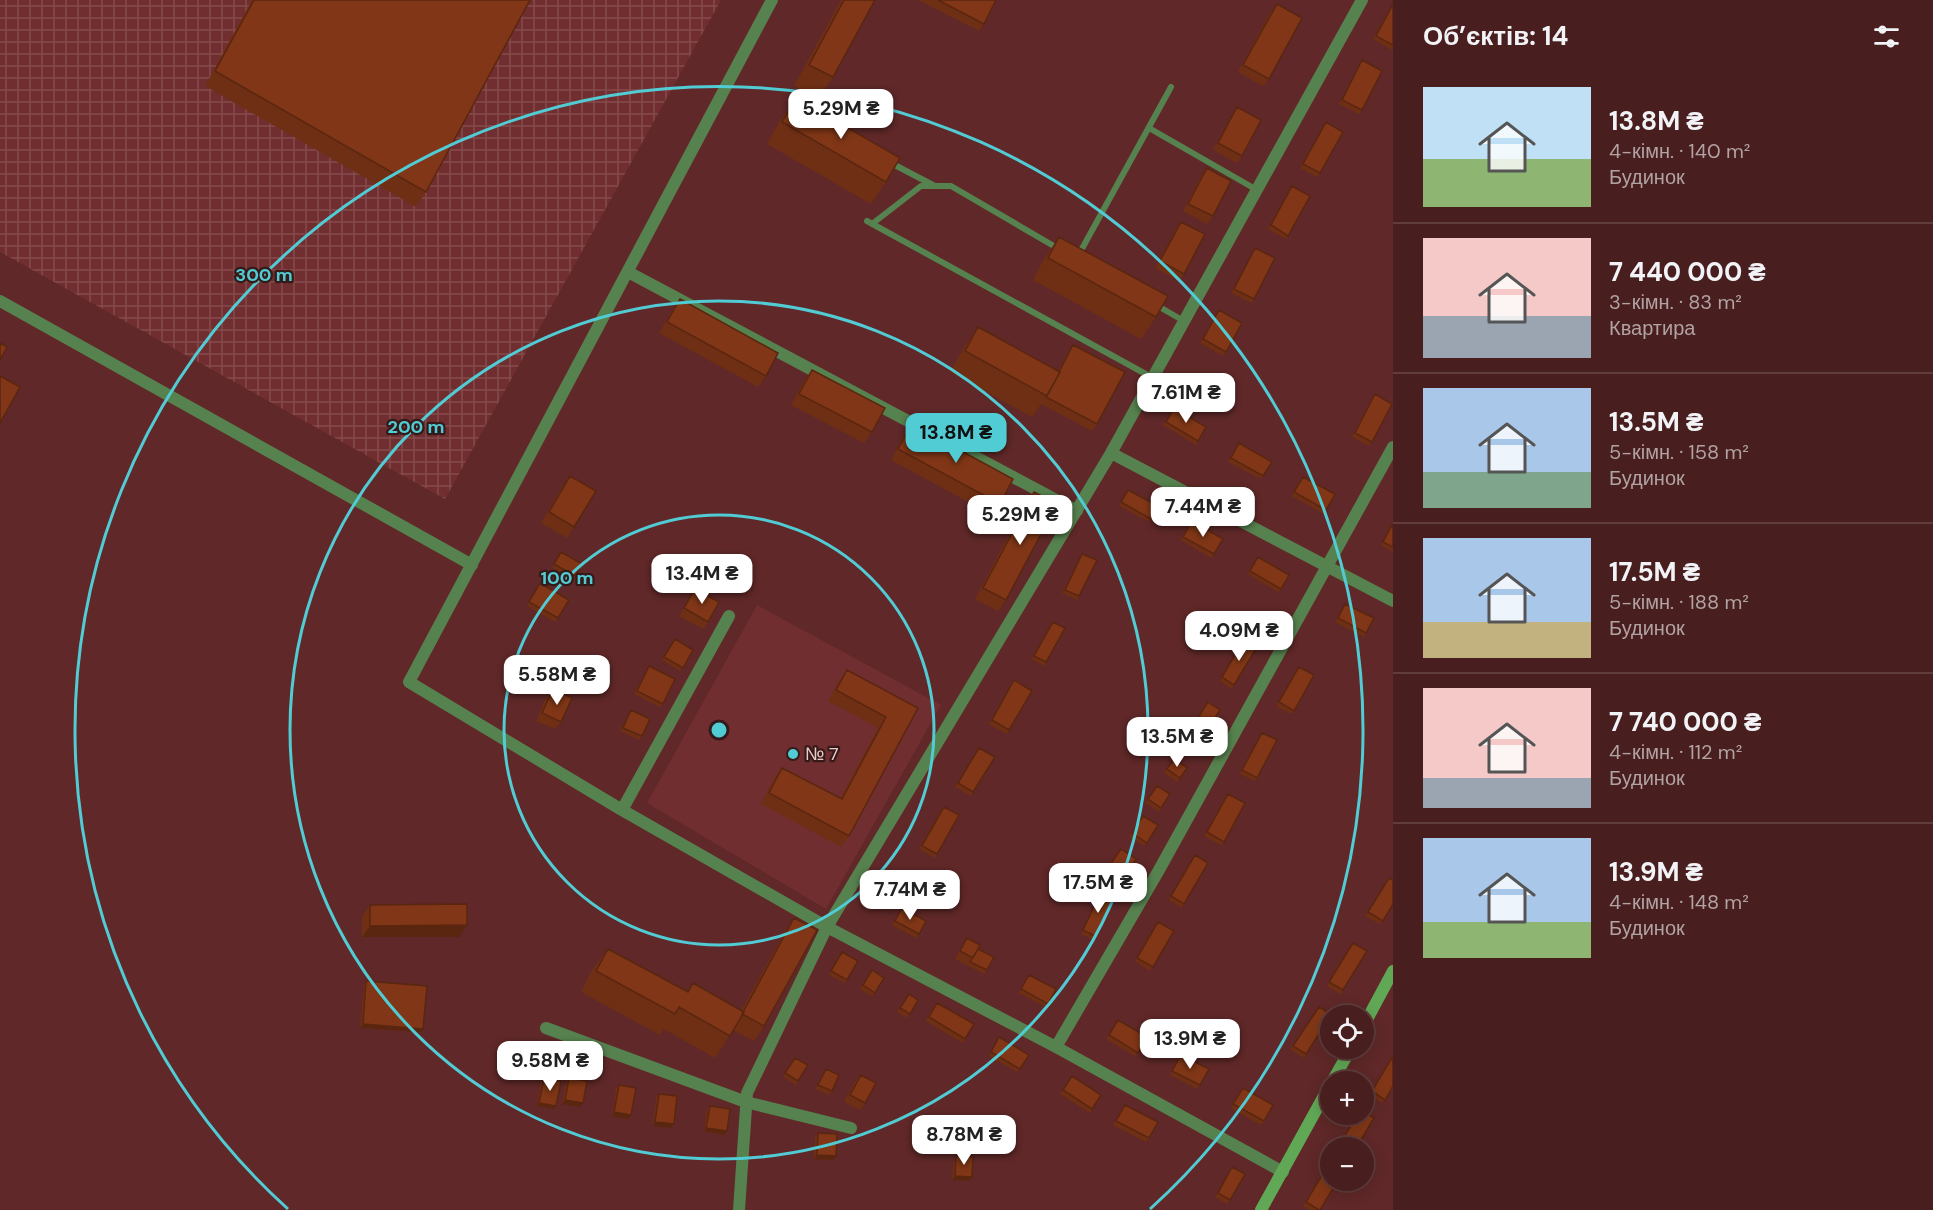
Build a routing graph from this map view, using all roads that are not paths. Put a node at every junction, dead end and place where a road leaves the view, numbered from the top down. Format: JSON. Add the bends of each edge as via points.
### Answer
{"nodes":[{"id":1,"x":772,"y":0,"type":"edge"},
{"id":2,"x":1362,"y":0,"type":"edge"},
{"id":3,"x":1171,"y":87,"type":"dead end"},
{"id":4,"x":1149,"y":128,"type":"junction"},
{"id":5,"x":881,"y":158,"type":"edge"},
{"id":6,"x":934,"y":186,"type":"junction"},
{"id":7,"x":1257,"y":190,"type":"junction"},
{"id":8,"x":1076,"y":259,"type":"junction"},
{"id":9,"x":1086,"y":265,"type":"edge"},
{"id":10,"x":628,"y":272,"type":"junction"},
{"id":11,"x":1145,"y":298,"type":"edge"},
{"id":12,"x":0,"y":301,"type":"edge"},
{"id":13,"x":1184,"y":321,"type":"junction"},
{"id":14,"x":1153,"y":378,"type":"junction"},
{"id":15,"x":1393,"y":447,"type":"edge"},
{"id":16,"x":1111,"y":453,"type":"junction"},
{"id":17,"x":1077,"y":511,"type":"junction"},
{"id":18,"x":472,"y":565,"type":"junction"},
{"id":19,"x":1326,"y":567,"type":"junction"},
{"id":20,"x":1393,"y":601,"type":"edge"},
{"id":21,"x":729,"y":616,"type":"dead end"},
{"id":22,"x":622,"y":810,"type":"junction"},
{"id":23,"x":827,"y":927,"type":"junction"},
{"id":24,"x":1393,"y":971,"type":"edge"},
{"id":25,"x":1374,"y":1006,"type":"edge"},
{"id":26,"x":546,"y":1028,"type":"dead end"},
{"id":27,"x":1056,"y":1047,"type":"junction"},
{"id":28,"x":747,"y":1102,"type":"junction"},
{"id":29,"x":1320,"y":1103,"type":"edge"},
{"id":30,"x":851,"y":1128,"type":"dead end"},
{"id":31,"x":1283,"y":1172,"type":"junction"},
{"id":32,"x":739,"y":1210,"type":"edge"},
{"id":33,"x":1261,"y":1210,"type":"edge"}],
"edges":[{"from":1,"to":10,"type":"street"},
{"from":2,"to":7,"type":"street"},
{"from":3,"to":4,"type":"lane"},
{"from":4,"to":7,"type":"lane"},
{"from":4,"to":8,"type":"lane"},
{"from":5,"to":6,"type":"lane"},
{"from":6,"to":8,"type":"lane","via":[[951,186]]},
{"from":6,"to":14,"type":"lane","via":[[921,186],[870,222]]},
{"from":7,"to":13,"type":"street"},
{"from":8,"to":9,"type":"lane"},
{"from":10,"to":17,"type":"street"},
{"from":10,"to":18,"type":"street"},
{"from":11,"to":13,"type":"lane"},
{"from":12,"to":18,"type":"street"},
{"from":13,"to":14,"type":"street"},
{"from":14,"to":16,"type":"street"},
{"from":15,"to":19,"type":"street"},
{"from":16,"to":17,"type":"street"},
{"from":16,"to":19,"type":"street"},
{"from":17,"to":23,"type":"street"},
{"from":18,"to":22,"type":"street","via":[[409,682]]},
{"from":19,"to":20,"type":"street"},
{"from":19,"to":27,"type":"street"},
{"from":21,"to":22,"type":"street"},
{"from":22,"to":23,"type":"street"},
{"from":23,"to":27,"type":"street"},
{"from":23,"to":28,"type":"street","via":[[747,1093]]},
{"from":24,"to":25,"type":"main road"},
{"from":26,"to":28,"type":"street"},
{"from":27,"to":31,"type":"street"},
{"from":28,"to":30,"type":"street"},
{"from":28,"to":32,"type":"street"},
{"from":29,"to":31,"type":"main road"},
{"from":31,"to":33,"type":"main road"}]}
